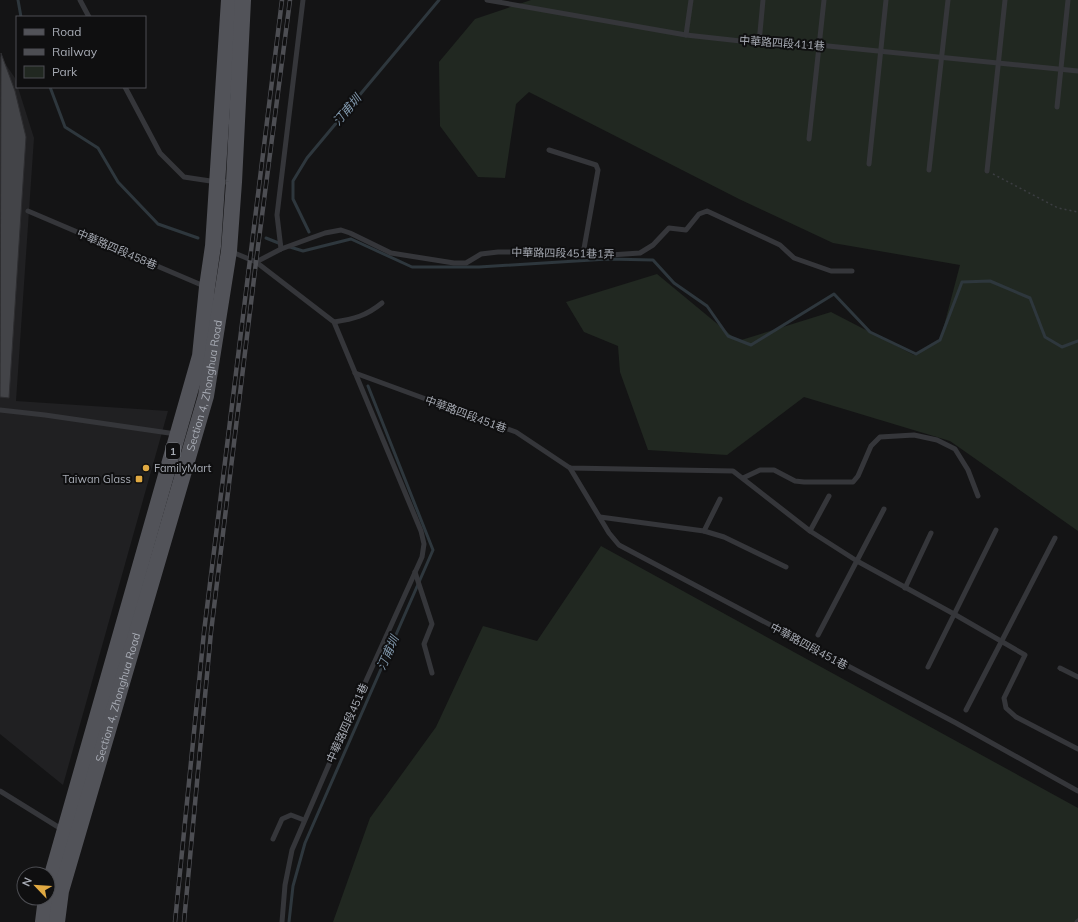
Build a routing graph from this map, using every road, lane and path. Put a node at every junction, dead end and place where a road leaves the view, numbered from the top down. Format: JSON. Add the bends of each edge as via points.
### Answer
{"nodes":[{"id":1,"x":80,"y":0,"type":"edge"},
{"id":2,"x":229,"y":0,"type":"edge"},
{"id":3,"x":242,"y":0,"type":"edge"},
{"id":4,"x":303,"y":0,"type":"edge"},
{"id":5,"x":487,"y":0,"type":"edge"},
{"id":6,"x":691,"y":0,"type":"edge"},
{"id":7,"x":764,"y":0,"type":"edge"},
{"id":8,"x":824,"y":0,"type":"edge"},
{"id":9,"x":886,"y":0,"type":"edge"},
{"id":10,"x":948,"y":0,"type":"edge"},
{"id":11,"x":1006,"y":0,"type":"edge"},
{"id":12,"x":1068,"y":0,"type":"edge"},
{"id":13,"x":88,"y":16,"type":"edge"},
{"id":14,"x":686,"y":35,"type":"junction"},
{"id":15,"x":759,"y":42,"type":"junction"},
{"id":16,"x":818,"y":45,"type":"junction"},
{"id":17,"x":880,"y":51,"type":"junction"},
{"id":18,"x":941,"y":57,"type":"junction"},
{"id":19,"x":999,"y":64,"type":"junction"},
{"id":20,"x":1062,"y":70,"type":"junction"},
{"id":21,"x":1078,"y":71,"type":"edge"},
{"id":22,"x":126,"y":88,"type":"edge"},
{"id":23,"x":1057,"y":107,"type":"dead end"},
{"id":24,"x":809,"y":139,"type":"dead end"},
{"id":25,"x":549,"y":150,"type":"dead end"},
{"id":26,"x":869,"y":164,"type":"dead end"},
{"id":27,"x":929,"y":170,"type":"dead end"},
{"id":28,"x":987,"y":171,"type":"joint"},
{"id":29,"x":217,"y":182,"type":"junction"},
{"id":30,"x":234,"y":182,"type":"junction"},
{"id":31,"x":28,"y":211,"type":"dead end"},
{"id":32,"x":1078,"y":212,"type":"edge"},
{"id":33,"x":221,"y":249,"type":"junction"},
{"id":34,"x":281,"y":250,"type":"junction"},
{"id":35,"x":583,"y":254,"type":"junction"},
{"id":36,"x":256,"y":262,"type":"junction"},
{"id":37,"x":852,"y":271,"type":"dead end"},
{"id":38,"x":207,"y":287,"type":"junction"},
{"id":39,"x":382,"y":303,"type":"dead end"},
{"id":40,"x":334,"y":322,"type":"junction"},
{"id":41,"x":355,"y":373,"type":"junction"},
{"id":42,"x":0,"y":410,"type":"edge"},
{"id":43,"x":186,"y":437,"type":"junction"},
{"id":44,"x":570,"y":468,"type":"junction"},
{"id":45,"x":743,"y":478,"type":"junction"},
{"id":46,"x":829,"y":496,"type":"dead end"},
{"id":47,"x":978,"y":496,"type":"dead end"},
{"id":48,"x":720,"y":500,"type":"dead end"},
{"id":49,"x":884,"y":509,"type":"dead end"},
{"id":50,"x":600,"y":517,"type":"junction"},
{"id":51,"x":996,"y":530,"type":"dead end"},
{"id":52,"x":704,"y":531,"type":"junction"},
{"id":53,"x":810,"y":531,"type":"junction"},
{"id":54,"x":932,"y":533,"type":"dead end"},
{"id":55,"x":1055,"y":538,"type":"dead end"},
{"id":56,"x":857,"y":561,"type":"junction"},
{"id":57,"x":786,"y":567,"type":"dead end"},
{"id":58,"x":415,"y":572,"type":"junction"},
{"id":59,"x":905,"y":588,"type":"junction"},
{"id":60,"x":954,"y":614,"type":"junction"},
{"id":61,"x":818,"y":635,"type":"dead end"},
{"id":62,"x":1002,"y":641,"type":"junction"},
{"id":63,"x":928,"y":666,"type":"dead end"},
{"id":64,"x":1060,"y":668,"type":"dead end"},
{"id":65,"x":432,"y":673,"type":"dead end"},
{"id":66,"x":1078,"y":677,"type":"edge"},
{"id":67,"x":966,"y":710,"type":"dead end"},
{"id":68,"x":1078,"y":749,"type":"edge"},
{"id":69,"x":0,"y":791,"type":"edge"},
{"id":70,"x":1078,"y":792,"type":"edge"},
{"id":71,"x":304,"y":820,"type":"junction"},
{"id":72,"x":64,"y":831,"type":"junction"},
{"id":73,"x":273,"y":839,"type":"dead end"},
{"id":74,"x":54,"y":866,"type":"edge"},
{"id":75,"x":45,"y":906,"type":"edge"},
{"id":76,"x":43,"y":922,"type":"edge"},
{"id":77,"x":57,"y":922,"type":"edge"},
{"id":78,"x":282,"y":922,"type":"edge"}],
"edges":[{"from":1,"to":13,"type":"lane"},
{"from":2,"to":29,"type":"main road","name":"Section 4, Zhonghua Road","number":"1"},
{"from":3,"to":30,"type":"main road","name":"Section 4, Zhonghua Road","number":"1"},
{"from":4,"to":34,"type":"lane","via":[[277,215]]},
{"from":5,"to":14,"type":"lane","name":"中華路四段411巷"},
{"from":6,"to":14,"type":"lane"},
{"from":7,"to":15,"type":"lane"},
{"from":8,"to":16,"type":"lane"},
{"from":9,"to":17,"type":"lane"},
{"from":10,"to":18,"type":"lane"},
{"from":11,"to":19,"type":"lane"},
{"from":12,"to":20,"type":"lane"},
{"from":14,"to":15,"type":"lane","name":"中華路四段411巷"},
{"from":15,"to":16,"type":"lane","name":"中華路四段411巷"},
{"from":16,"to":17,"type":"lane","name":"中華路四段411巷"},
{"from":16,"to":24,"type":"lane"},
{"from":17,"to":18,"type":"lane","name":"中華路四段411巷"},
{"from":17,"to":26,"type":"lane"},
{"from":18,"to":19,"type":"lane","name":"中華路四段411巷"},
{"from":18,"to":27,"type":"lane"},
{"from":19,"to":20,"type":"lane","name":"中華路四段411巷"},
{"from":19,"to":28,"type":"lane"},
{"from":20,"to":21,"type":"lane","name":"中華路四段411巷"},
{"from":20,"to":23,"type":"lane"},
{"from":22,"to":29,"type":"lane","via":[[160,153],[184,176]]},
{"from":25,"to":35,"type":"lane","via":[[596,165],[598,170]]},
{"from":28,"to":32,"type":"path","via":[[1058,208]]},
{"from":29,"to":30,"type":"lane"},
{"from":29,"to":33,"type":"main road","name":"Section 4, Zhonghua Road","number":"1"},
{"from":30,"to":33,"type":"main road","name":"Section 4, Zhonghua Road","number":"1"},
{"from":31,"to":38,"type":"lane","name":"中華路四段458巷"},
{"from":33,"to":36,"type":"lane"},
{"from":33,"to":38,"type":"main road","name":"Section 4, Zhonghua Road","number":"1"},
{"from":33,"to":43,"type":"main road","name":"Section 4, Zhonghua Road","number":"1","via":[[206,396]]},
{"from":34,"to":35,"type":"lane","name":"中華路四段451巷1弄","via":[[325,233],[341,230],[391,253],[454,263],[466,263],[481,254],[498,252]]},
{"from":34,"to":36,"type":"lane","name":"中華路四段451巷1弄"},
{"from":35,"to":37,"type":"lane","name":"中華路四段451巷1弄","via":[[640,253],[653,245],[669,228],[686,230],[699,214],[707,211],[780,245],[794,258],[831,271]]},
{"from":36,"to":40,"type":"lane"},
{"from":38,"to":43,"type":"main road","name":"Section 4, Zhonghua Road","number":"1","via":[[200,356]]},
{"from":39,"to":40,"type":"lane","via":[[372,311],[353,319]]},
{"from":40,"to":41,"type":"lane","name":"中華路四段451巷"},
{"from":41,"to":44,"type":"lane","name":"中華路四段451巷","via":[[516,432]]},
{"from":41,"to":58,"type":"lane","name":"中華路四段451巷","via":[[421,531],[424,544],[422,557]]},
{"from":42,"to":43,"type":"lane"},
{"from":43,"to":72,"type":"main road","name":"Section 4, Zhonghua Road","number":"1"},
{"from":43,"to":77,"type":"main road","name":"Section 4, Zhonghua Road","number":"1","via":[[61,891]]},
{"from":44,"to":45,"type":"lane","via":[[733,471]]},
{"from":44,"to":50,"type":"lane","name":"中華路四段451巷"},
{"from":45,"to":47,"type":"lane","via":[[760,470],[774,470],[794,481],[853,482],[870,446],[880,436],[914,435],[937,440],[955,449],[968,470]]},
{"from":45,"to":53,"type":"lane"},
{"from":46,"to":53,"type":"lane"},
{"from":48,"to":52,"type":"lane"},
{"from":49,"to":56,"type":"lane","name":"中華路四段451巷"},
{"from":50,"to":52,"type":"lane"},
{"from":50,"to":70,"type":"lane","name":"中華路四段451巷","via":[[618,545],[956,723]]},
{"from":51,"to":60,"type":"lane"},
{"from":52,"to":57,"type":"lane","via":[[724,537]]},
{"from":53,"to":56,"type":"lane"},
{"from":54,"to":59,"type":"lane"},
{"from":55,"to":62,"type":"lane"},
{"from":56,"to":59,"type":"lane"},
{"from":56,"to":61,"type":"lane","name":"中華路四段451巷"},
{"from":58,"to":65,"type":"lane","via":[[432,624],[424,644]]},
{"from":58,"to":71,"type":"lane","name":"中華路四段451巷"},
{"from":59,"to":60,"type":"lane"},
{"from":60,"to":62,"type":"lane"},
{"from":60,"to":63,"type":"lane"},
{"from":62,"to":67,"type":"lane"},
{"from":62,"to":68,"type":"lane","via":[[1025,655],[1004,698],[1006,708],[1016,717]]},
{"from":64,"to":66,"type":"lane"},
{"from":69,"to":72,"type":"lane"},
{"from":71,"to":73,"type":"lane","via":[[291,815],[282,819]]},
{"from":71,"to":78,"type":"lane","name":"中華路四段451巷","via":[[292,850],[285,884]]},
{"from":72,"to":74,"type":"main road","name":"Section 4, Zhonghua Road","number":"1"},
{"from":75,"to":76,"type":"main road"}]}
